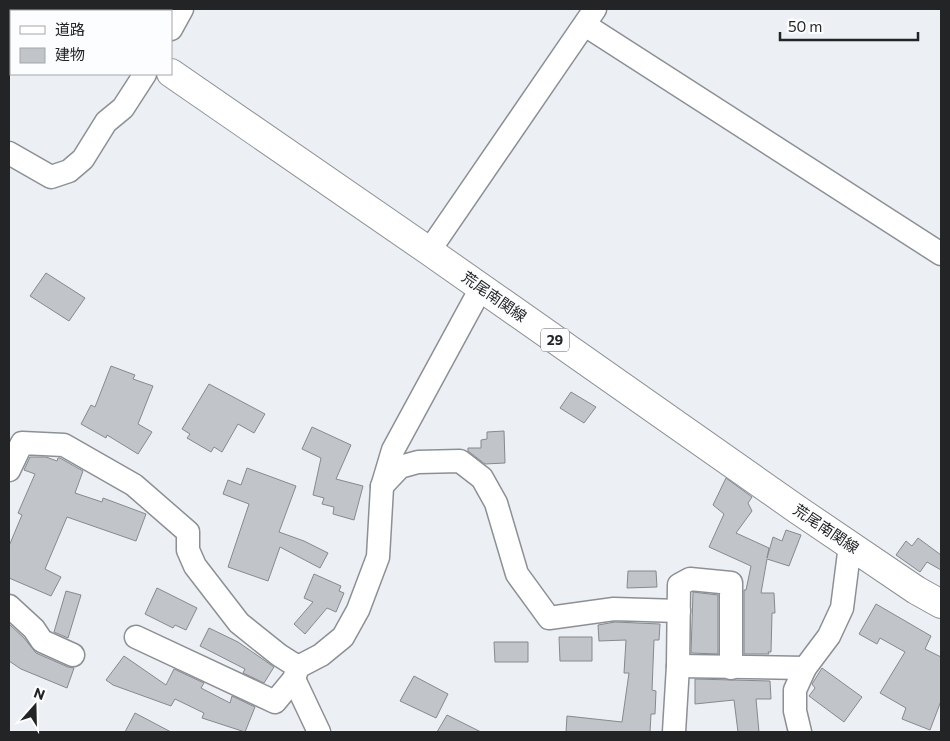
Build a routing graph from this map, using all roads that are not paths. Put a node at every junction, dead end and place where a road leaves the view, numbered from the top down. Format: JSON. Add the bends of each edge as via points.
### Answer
{"nodes":[{"id":1,"x":182,"y":9,"type":"edge"},
{"id":2,"x":590,"y":17,"type":"edge"},
{"id":3,"x":172,"y":27,"type":"edge"},
{"id":4,"x":144,"y":75,"type":"edge"},
{"id":5,"x":172,"y":75,"type":"edge"},
{"id":6,"x":9,"y":153,"type":"edge"},
{"id":7,"x":429,"y":250,"type":"junction"},
{"id":8,"x":941,"y":254,"type":"edge"},
{"id":9,"x":481,"y":288,"type":"junction"},
{"id":10,"x":9,"y":470,"type":"edge"},
{"id":11,"x":382,"y":487,"type":"junction"},
{"id":12,"x":850,"y":545,"type":"junction"},
{"id":13,"x":941,"y":604,"type":"edge"},
{"id":14,"x":9,"y":606,"type":"edge"},
{"id":15,"x":679,"y":611,"type":"junction"},
{"id":16,"x":136,"y":637,"type":"dead end"},
{"id":17,"x":73,"y":655,"type":"dead end"},
{"id":18,"x":678,"y":666,"type":"junction"},
{"id":19,"x":731,"y":668,"type":"junction"},
{"id":20,"x":805,"y":668,"type":"junction"},
{"id":21,"x":296,"y":673,"type":"junction"},
{"id":22,"x":318,"y":732,"type":"edge"},
{"id":23,"x":674,"y":732,"type":"edge"},
{"id":24,"x":800,"y":732,"type":"edge"}],
"edges":[{"from":1,"to":3,"type":"street"},
{"from":2,"to":7,"type":"street"},
{"from":2,"to":8,"type":"street"},
{"from":4,"to":6,"type":"street","via":[[123,108],[106,122],[83,159],[69,172],[51,177]]},
{"from":5,"to":7,"type":"main road","name":"荒尾南関線","number":"29"},
{"from":7,"to":9,"type":"main road","name":"荒尾南関線","number":"29"},
{"from":9,"to":11,"type":"street","via":[[393,450]]},
{"from":9,"to":12,"type":"main road","name":"荒尾南関線","number":"29"},
{"from":10,"to":21,"type":"street","via":[[22,443],[64,445],[134,485],[188,532],[188,550],[195,566],[240,623]]},
{"from":11,"to":15,"type":"street","via":[[400,467],[418,462],[460,461],[482,478],[496,503],[516,574],[548,618],[614,609]]},
{"from":11,"to":21,"type":"street","via":[[378,557],[358,610],[344,637]]},
{"from":12,"to":13,"type":"main road","name":"荒尾南関線","number":"29"},
{"from":12,"to":20,"type":"street","via":[[842,608],[829,636]]},
{"from":14,"to":17,"type":"street","via":[[42,641]]},
{"from":15,"to":18,"type":"street"},
{"from":15,"to":19,"type":"street","via":[[679,585],[690,578],[731,583]]},
{"from":16,"to":21,"type":"street","via":[[275,702]]},
{"from":18,"to":19,"type":"street"},
{"from":18,"to":23,"type":"street"},
{"from":19,"to":20,"type":"street"},
{"from":20,"to":24,"type":"street","via":[[795,690]]},
{"from":21,"to":22,"type":"street"}]}
